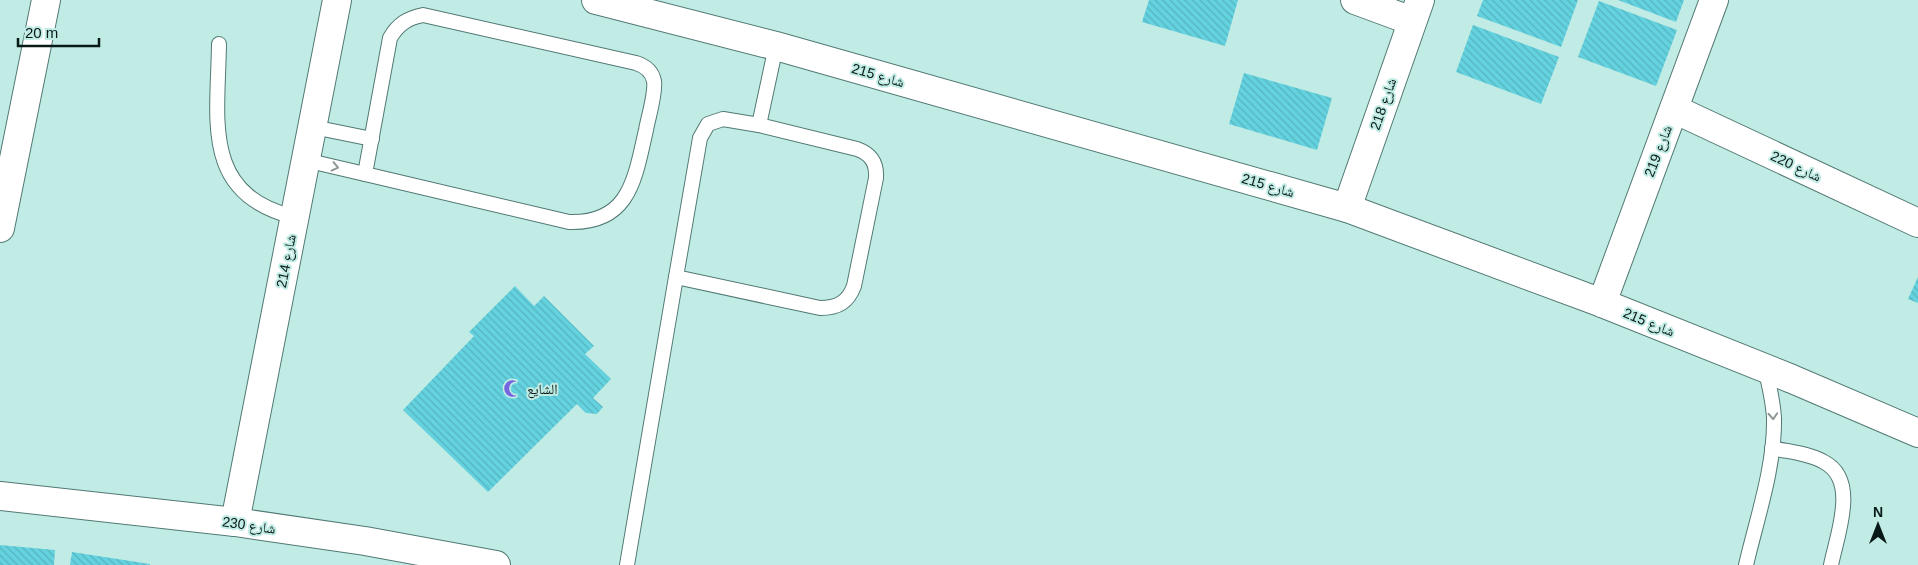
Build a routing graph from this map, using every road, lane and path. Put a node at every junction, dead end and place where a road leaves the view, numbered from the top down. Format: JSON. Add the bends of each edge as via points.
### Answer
{"nodes":[{"id":1,"x":46,"y":0,"type":"edge"},
{"id":2,"x":337,"y":0,"type":"edge"},
{"id":3,"x":596,"y":0,"type":"edge"},
{"id":4,"x":1356,"y":0,"type":"edge"},
{"id":5,"x":1714,"y":0,"type":"edge"},
{"id":6,"x":1416,"y":11,"type":"edge"},
{"id":7,"x":219,"y":44,"type":"dead end"},
{"id":8,"x":776,"y":46,"type":"junction"},
{"id":9,"x":1674,"y":109,"type":"junction"},
{"id":10,"x":759,"y":125,"type":"junction"},
{"id":11,"x":312,"y":127,"type":"junction"},
{"id":12,"x":372,"y":139,"type":"junction"},
{"id":13,"x":305,"y":160,"type":"junction"},
{"id":14,"x":365,"y":174,"type":"junction"},
{"id":15,"x":1347,"y":208,"type":"junction"},
{"id":16,"x":1,"y":216,"type":"edge"},
{"id":17,"x":294,"y":217,"type":"junction"},
{"id":18,"x":1918,"y":223,"type":"edge"},
{"id":19,"x":676,"y":277,"type":"junction"},
{"id":20,"x":1602,"y":303,"type":"junction"},
{"id":21,"x":1765,"y":368,"type":"junction"},
{"id":22,"x":1918,"y":433,"type":"edge"},
{"id":23,"x":1772,"y":448,"type":"junction"},
{"id":24,"x":0,"y":496,"type":"edge"},
{"id":25,"x":235,"y":522,"type":"junction"},
{"id":26,"x":496,"y":565,"type":"edge"},
{"id":27,"x":627,"y":565,"type":"edge"},
{"id":28,"x":1746,"y":565,"type":"edge"},
{"id":29,"x":1831,"y":565,"type":"edge"}],
"edges":[{"from":1,"to":16,"type":"street"},
{"from":2,"to":11,"type":"street","name":"شارع 214"},
{"from":3,"to":8,"type":"street","name":"شارع 215"},
{"from":4,"to":6,"type":"street"},
{"from":5,"to":9,"type":"street","name":"شارع 219"},
{"from":6,"to":15,"type":"street","name":"شارع 218"},
{"from":7,"to":17,"type":"lane","via":[[218,133],[220,153],[228,172],[240,189],[256,202],[274,212]]},
{"from":8,"to":10,"type":"lane"},
{"from":8,"to":15,"type":"street","name":"شارع 215"},
{"from":9,"to":18,"type":"street","name":"شارع 220"},
{"from":9,"to":20,"type":"street","name":"شارع 219"},
{"from":10,"to":19,"type":"lane","via":[[722,118],[708,124],[703,131]]},
{"from":10,"to":19,"type":"lane","via":[[857,149],[874,162],[876,178],[866,234],[850,296],[842,304],[820,308]]},
{"from":11,"to":12,"type":"lane"},
{"from":11,"to":13,"type":"street","name":"شارع 214"},
{"from":12,"to":14,"type":"lane"},
{"from":12,"to":14,"type":"lane","via":[[390,38],[400,24],[415,17],[432,16],[636,63],[647,68],[654,80],[634,182],[620,205],[596,220],[569,222]]},
{"from":13,"to":14,"type":"lane","one_way":true},
{"from":13,"to":17,"type":"street","name":"شارع 214"},
{"from":15,"to":20,"type":"street","name":"شارع 215"},
{"from":17,"to":25,"type":"street","name":"شارع 214"},
{"from":19,"to":27,"type":"lane"},
{"from":20,"to":21,"type":"street","name":"شارع 215"},
{"from":21,"to":22,"type":"street","name":"شارع 215"},
{"from":21,"to":23,"type":"lane","one_way":true,"via":[[1774,416]]},
{"from":23,"to":28,"type":"lane"},
{"from":23,"to":29,"type":"lane","via":[[1817,458],[1840,476],[1844,495]]},
{"from":24,"to":25,"type":"street","name":"شارع 230"},
{"from":25,"to":26,"type":"street","name":"شارع 230"}]}
